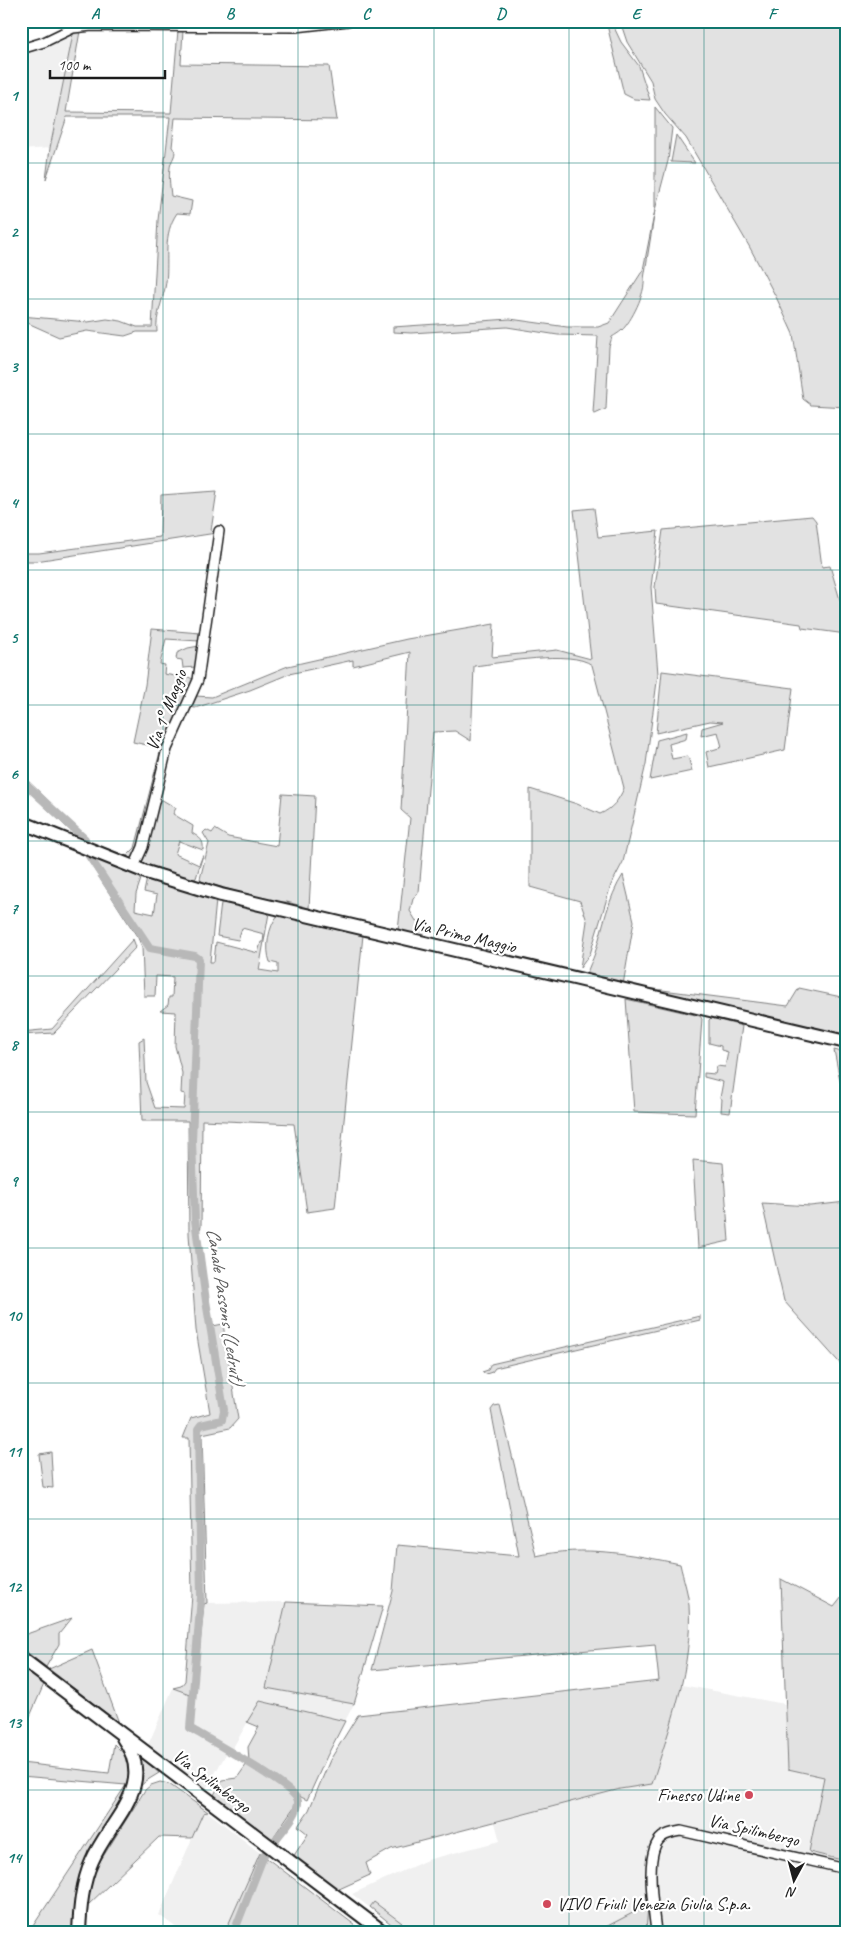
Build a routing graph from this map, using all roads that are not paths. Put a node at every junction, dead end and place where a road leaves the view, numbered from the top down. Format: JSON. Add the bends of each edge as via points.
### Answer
{"nodes":[{"id":1,"x":348,"y":21,"type":"edge"},
{"id":2,"x":21,"y":49,"type":"edge"},
{"id":3,"x":219,"y":531,"type":"dead end"},
{"id":4,"x":21,"y":822,"type":"edge"},
{"id":5,"x":134,"y":867,"type":"junction"},
{"id":6,"x":846,"y":1042,"type":"edge"},
{"id":7,"x":21,"y":1658,"type":"edge"},
{"id":8,"x":117,"y":1730,"type":"junction"},
{"id":9,"x":846,"y":1869,"type":"edge"},
{"id":10,"x":78,"y":1932,"type":"edge"},
{"id":11,"x":382,"y":1932,"type":"edge"},
{"id":12,"x":656,"y":1932,"type":"edge"}],
"edges":[{"from":1,"to":2,"type":"street","via":[[296,27],[92,26],[73,28]]},
{"from":3,"to":5,"type":"street","name":"Via 1° Maggio","via":[[198,680],[167,749],[143,847]]},
{"from":4,"to":5,"type":"street","name":"Via Primo Maggio"},
{"from":5,"to":6,"type":"street","name":"Via Primo Maggio","via":[[221,895]]},
{"from":7,"to":8,"type":"street","name":"Via Spilimbergo"},
{"from":8,"to":10,"type":"street","via":[[129,1746],[137,1767],[134,1786],[125,1808],[88,1870]]},
{"from":8,"to":11,"type":"street","name":"Via Spilimbergo"},
{"from":9,"to":12,"type":"street","name":"Via Spilimbergo","via":[[681,1832],[670,1833],[661,1837],[656,1845],[650,1872]]}]}
